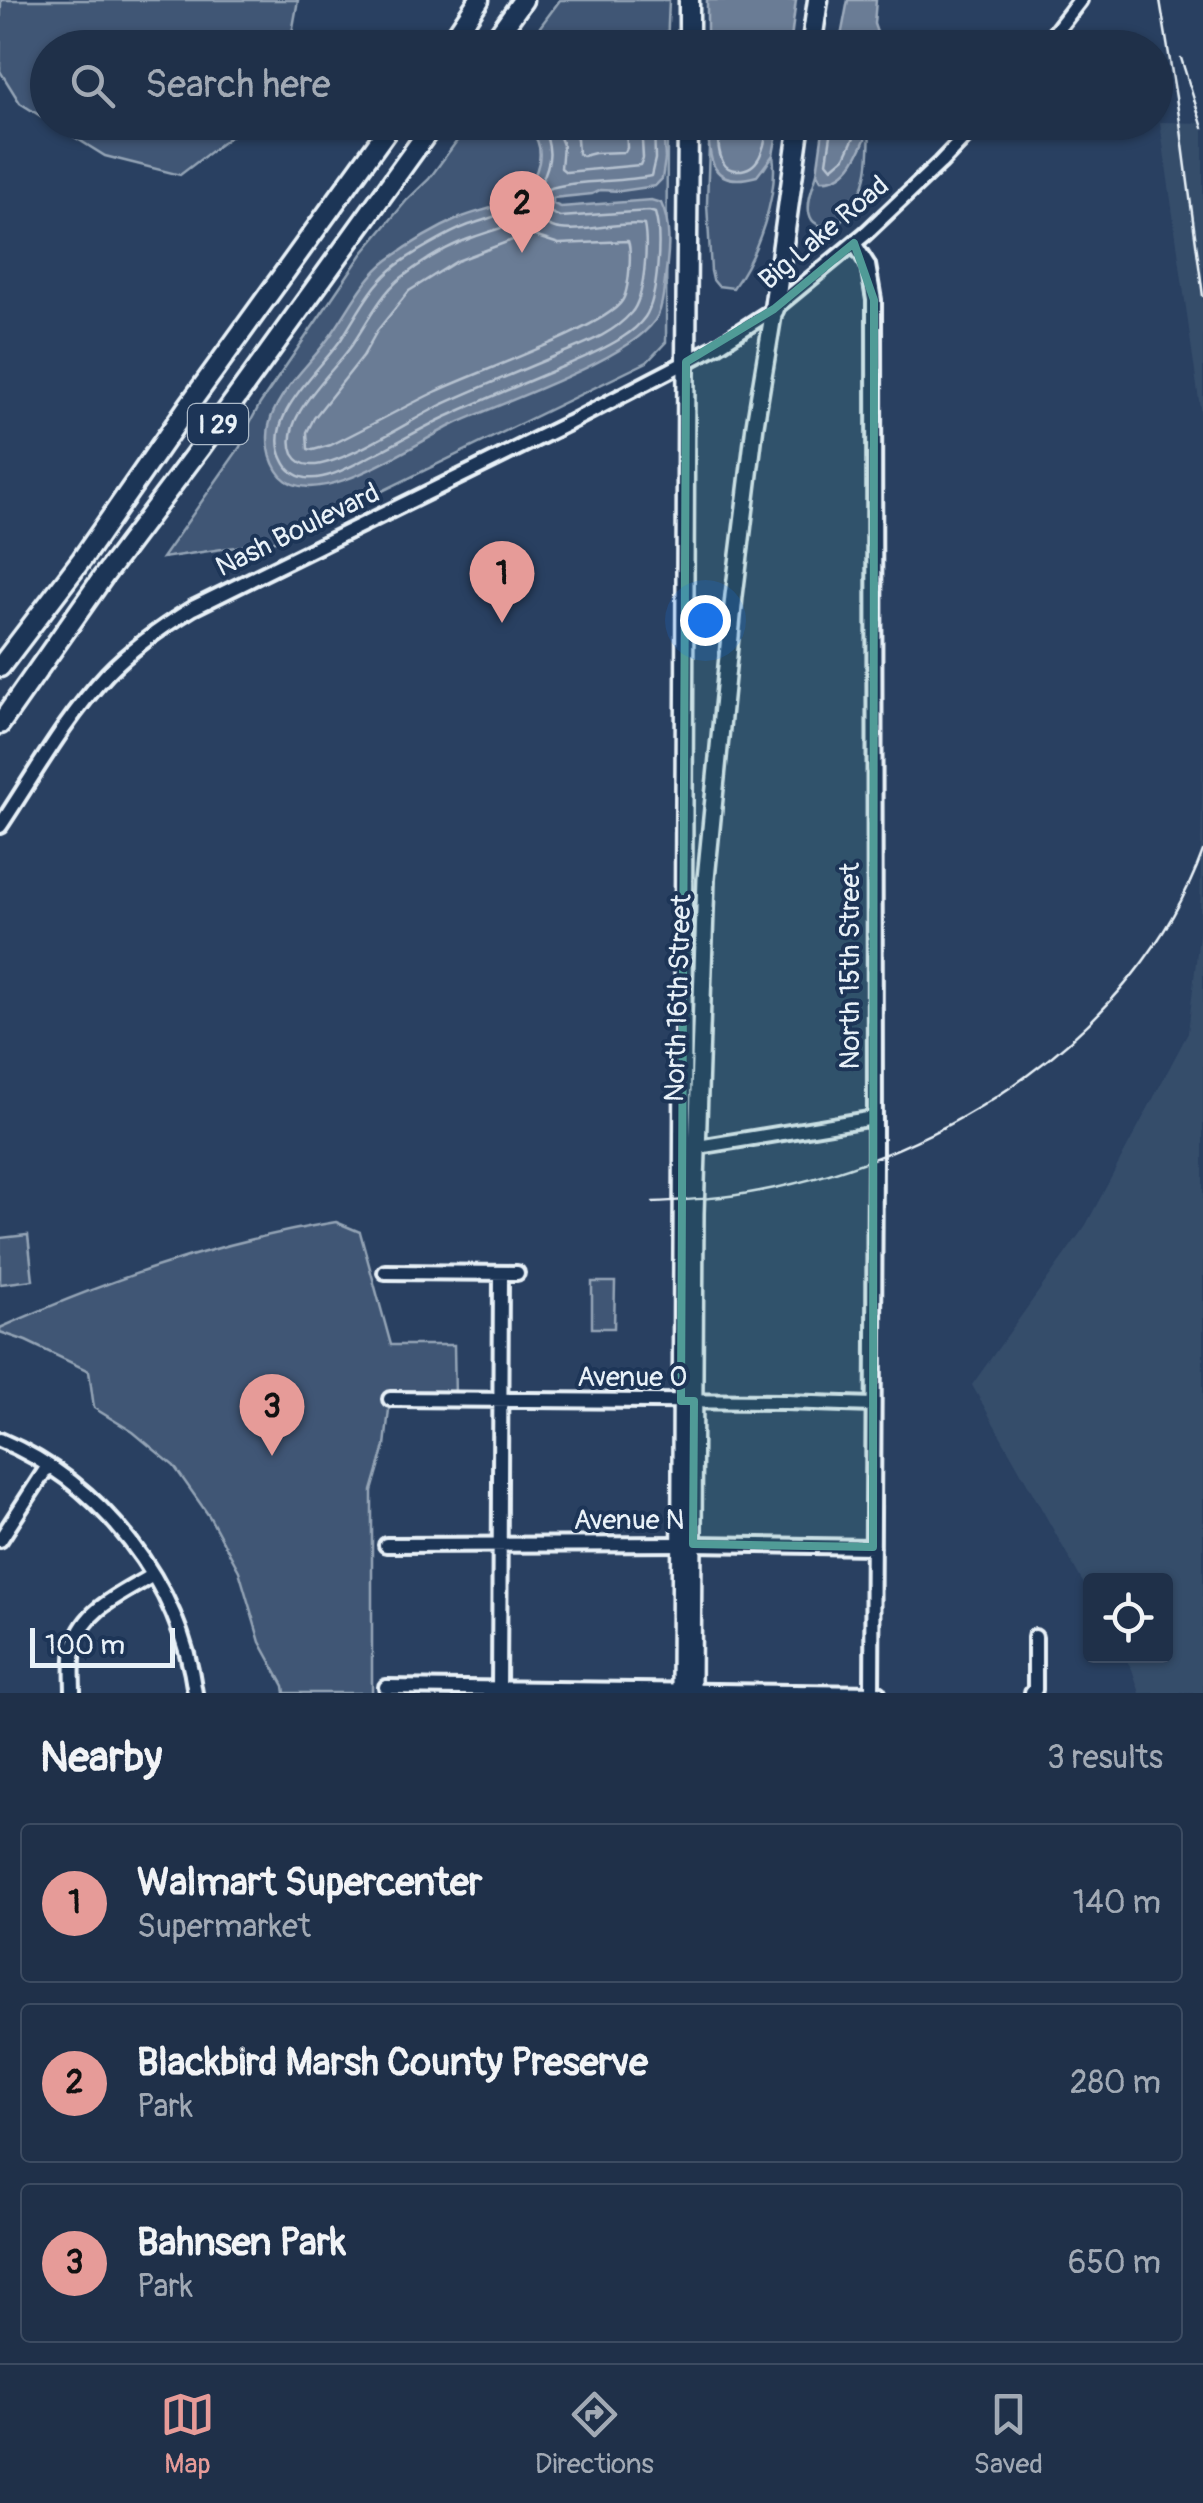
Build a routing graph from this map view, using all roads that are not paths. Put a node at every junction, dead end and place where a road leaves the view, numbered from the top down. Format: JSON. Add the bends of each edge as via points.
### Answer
{"nodes":[{"id":1,"x":480,"y":0,"type":"edge"},
{"id":2,"x":523,"y":0,"type":"edge"},
{"id":3,"x":689,"y":0,"type":"edge"},
{"id":4,"x":818,"y":0,"type":"edge"},
{"id":5,"x":1080,"y":0,"type":"edge"},
{"id":6,"x":459,"y":30,"type":"edge"},
{"id":7,"x":502,"y":30,"type":"edge"},
{"id":8,"x":689,"y":30,"type":"edge"},
{"id":9,"x":814,"y":30,"type":"edge"},
{"id":10,"x":1057,"y":30,"type":"edge"},
{"id":11,"x":380,"y":140,"type":"edge"},
{"id":12,"x":422,"y":140,"type":"edge"},
{"id":13,"x":688,"y":140,"type":"edge"},
{"id":14,"x":797,"y":140,"type":"edge"},
{"id":15,"x":962,"y":140,"type":"edge"},
{"id":16,"x":854,"y":243,"type":"junction"},
{"id":17,"x":774,"y":308,"type":"junction"},
{"id":18,"x":686,"y":362,"type":"junction"},
{"id":19,"x":0,"y":667,"type":"edge"},
{"id":20,"x":0,"y":724,"type":"edge"},
{"id":21,"x":0,"y":826,"type":"edge"},
{"id":22,"x":874,"y":1118,"type":"junction"},
{"id":23,"x":698,"y":1147,"type":"junction"},
{"id":24,"x":386,"y":1272,"type":"dead end"},
{"id":25,"x":502,"y":1273,"type":"junction"},
{"id":26,"x":517,"y":1274,"type":"dead end"},
{"id":27,"x":390,"y":1399,"type":"dead end"},
{"id":28,"x":500,"y":1400,"type":"junction"},
{"id":29,"x":687,"y":1401,"type":"junction"},
{"id":30,"x":874,"y":1405,"type":"junction"},
{"id":31,"x":0,"y":1440,"type":"edge"},
{"id":32,"x":48,"y":1466,"type":"junction"},
{"id":33,"x":0,"y":1540,"type":"edge"},
{"id":34,"x":500,"y":1544,"type":"junction"},
{"id":35,"x":687,"y":1544,"type":"junction"},
{"id":36,"x":386,"y":1545,"type":"dead end"},
{"id":37,"x":872,"y":1546,"type":"junction"},
{"id":38,"x":153,"y":1575,"type":"junction"},
{"id":39,"x":1035,"y":1638,"type":"dead end"},
{"id":40,"x":386,"y":1687,"type":"dead end"},
{"id":41,"x":499,"y":1691,"type":"edge"},
{"id":42,"x":686,"y":1692,"type":"edge"},
{"id":43,"x":73,"y":1693,"type":"edge"},
{"id":44,"x":196,"y":1693,"type":"edge"},
{"id":45,"x":872,"y":1693,"type":"edge"},
{"id":46,"x":880,"y":1693,"type":"edge"},
{"id":47,"x":1032,"y":1693,"type":"edge"}],
"edges":[{"from":1,"to":6,"type":"highway"},
{"from":2,"to":7,"type":"highway"},
{"from":3,"to":8,"type":"highway"},
{"from":4,"to":9,"type":"highway"},
{"from":5,"to":10,"type":"street"},
{"from":11,"to":19,"type":"highway","number":"I 29"},
{"from":12,"to":20,"type":"highway","number":"I 29"},
{"from":13,"to":18,"type":"highway"},
{"from":14,"to":17,"type":"highway"},
{"from":15,"to":16,"type":"street","name":"Big Lake Road"},
{"from":16,"to":17,"type":"street","name":"Big Lake Road"},
{"from":16,"to":22,"type":"street","name":"North 15th Street","via":[[868,266],[874,300]]},
{"from":17,"to":18,"type":"street","name":"Big Lake Road"},
{"from":17,"to":23,"type":"main road","name":"North 16th Street","via":[[715,769]]},
{"from":18,"to":21,"type":"street","name":"Nash Boulevard","via":[[170,622],[89,695]]},
{"from":18,"to":29,"type":"main road","name":"North 16th Street"},
{"from":22,"to":23,"type":"street"},
{"from":22,"to":30,"type":"street","name":"North 15th Street"},
{"from":23,"to":29,"type":"main road","name":"North 16th Street"},
{"from":24,"to":25,"type":"street"},
{"from":25,"to":26,"type":"street"},
{"from":25,"to":28,"type":"street"},
{"from":27,"to":28,"type":"street","name":"Avenue O"},
{"from":28,"to":29,"type":"street","name":"Avenue O"},
{"from":28,"to":34,"type":"street"},
{"from":29,"to":30,"type":"street","name":"Avenue O"},
{"from":29,"to":35,"type":"main road","name":"North 16th Street"},
{"from":30,"to":37,"type":"street","name":"North 15th Street"},
{"from":31,"to":32,"type":"street"},
{"from":32,"to":33,"type":"street"},
{"from":32,"to":38,"type":"street","via":[[92,1499]]},
{"from":34,"to":35,"type":"street","name":"Avenue N"},
{"from":34,"to":36,"type":"street","name":"Avenue N"},
{"from":34,"to":41,"type":"street"},
{"from":35,"to":37,"type":"street","name":"Avenue N"},
{"from":35,"to":42,"type":"main road","name":"North 16th Street"},
{"from":37,"to":45,"type":"street","name":"North 15th Street"},
{"from":38,"to":43,"type":"street","via":[[86,1622],[75,1644]]},
{"from":38,"to":44,"type":"street","via":[[184,1642]]},
{"from":39,"to":47,"type":"street"},
{"from":40,"to":41,"type":"street"},
{"from":41,"to":42,"type":"street"},
{"from":42,"to":45,"type":"street"},
{"from":45,"to":46,"type":"street"}]}
